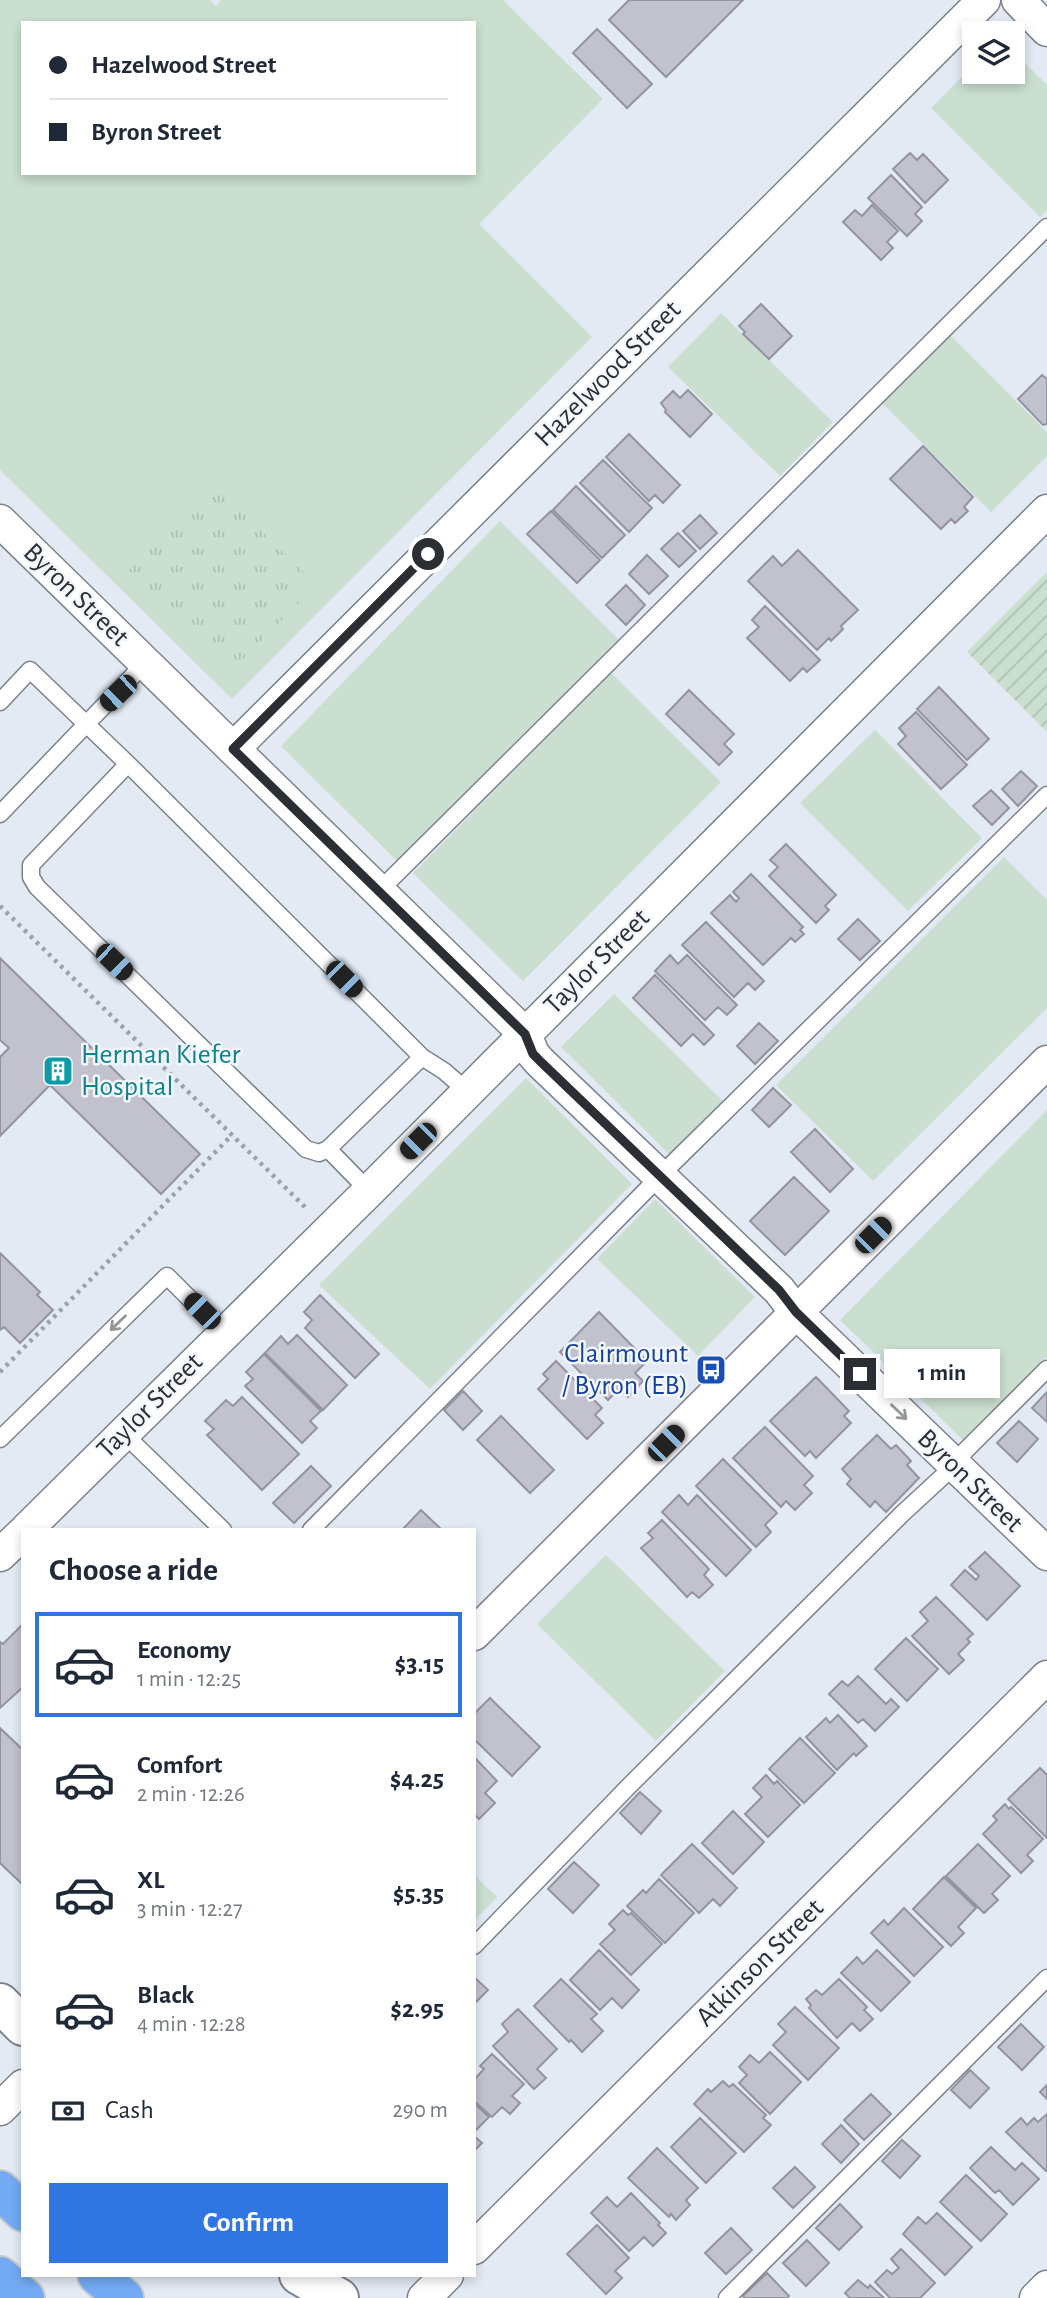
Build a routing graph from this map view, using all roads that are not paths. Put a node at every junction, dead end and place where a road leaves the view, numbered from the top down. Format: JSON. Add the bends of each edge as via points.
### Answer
{"nodes":[{"id":1,"x":984,"y":0,"type":"edge"},
{"id":2,"x":1018,"y":0,"type":"edge"},
{"id":3,"x":1047,"y":30,"type":"edge"},
{"id":4,"x":1047,"y":227,"type":"edge"},
{"id":5,"x":1047,"y":511,"type":"edge"},
{"id":6,"x":0,"y":521,"type":"edge"},
{"id":7,"x":145,"y":663,"type":"junction"},
{"id":8,"x":0,"y":702,"type":"edge"},
{"id":9,"x":87,"y":723,"type":"junction"},
{"id":10,"x":233,"y":749,"type":"junction"},
{"id":11,"x":128,"y":764,"type":"junction"},
{"id":12,"x":1047,"y":795,"type":"edge"},
{"id":13,"x":0,"y":814,"type":"edge"},
{"id":14,"x":379,"y":891,"type":"junction"},
{"id":15,"x":525,"y":1034,"type":"junction"},
{"id":16,"x":422,"y":1057,"type":"junction"},
{"id":17,"x":1047,"y":1062,"type":"edge"},
{"id":18,"x":467,"y":1091,"type":"junction"},
{"id":19,"x":328,"y":1149,"type":"junction"},
{"id":20,"x":661,"y":1177,"type":"junction"},
{"id":21,"x":369,"y":1191,"type":"junction"},
{"id":22,"x":796,"y":1312,"type":"junction"},
{"id":23,"x":224,"y":1333,"type":"junction"},
{"id":24,"x":1047,"y":1369,"type":"edge"},
{"id":25,"x":123,"y":1433,"type":"junction"},
{"id":26,"x":0,"y":1439,"type":"edge"},
{"id":27,"x":954,"y":1466,"type":"junction"},
{"id":28,"x":27,"y":1528,"type":"edge"},
{"id":29,"x":221,"y":1528,"type":"edge"},
{"id":30,"x":314,"y":1528,"type":"edge"},
{"id":31,"x":21,"y":1534,"type":"edge"},
{"id":32,"x":1047,"y":1554,"type":"edge"},
{"id":33,"x":0,"y":1555,"type":"edge"},
{"id":34,"x":476,"y":1632,"type":"edge"},
{"id":35,"x":1047,"y":1677,"type":"edge"},
{"id":36,"x":476,"y":1944,"type":"edge"},
{"id":37,"x":1047,"y":1978,"type":"edge"},
{"id":38,"x":0,"y":2003,"type":"edge"},
{"id":39,"x":21,"y":2024,"type":"edge"},
{"id":40,"x":0,"y":2190,"type":"edge"},
{"id":41,"x":21,"y":2210,"type":"edge"},
{"id":42,"x":476,"y":2246,"type":"edge"},
{"id":43,"x":0,"y":2276,"type":"edge"},
{"id":44,"x":99,"y":2277,"type":"edge"},
{"id":45,"x":302,"y":2277,"type":"edge"},
{"id":46,"x":445,"y":2277,"type":"edge"},
{"id":47,"x":1047,"y":2287,"type":"edge"},
{"id":48,"x":24,"y":2298,"type":"edge"},
{"id":49,"x":124,"y":2298,"type":"edge"},
{"id":50,"x":339,"y":2298,"type":"edge"},
{"id":51,"x":424,"y":2298,"type":"edge"},
{"id":52,"x":727,"y":2298,"type":"edge"},
{"id":53,"x":1035,"y":2298,"type":"edge"}],
"edges":[{"from":1,"to":10,"type":"street","name":"Hazelwood Street"},
{"from":2,"to":3,"type":"street"},
{"from":4,"to":14,"type":"lane"},
{"from":5,"to":15,"type":"street","name":"Taylor Street"},
{"from":6,"to":7,"type":"street","name":"Byron Street"},
{"from":7,"to":9,"type":"lane"},
{"from":7,"to":10,"type":"street","name":"Byron Street"},
{"from":8,"to":9,"type":"lane","via":[[30,670]]},
{"from":9,"to":11,"type":"lane"},
{"from":9,"to":13,"type":"lane"},
{"from":10,"to":14,"type":"street","name":"Byron Street"},
{"from":11,"to":16,"type":"lane"},
{"from":11,"to":19,"type":"lane","via":[[31,865],[31,877],[306,1149],[319,1153]]},
{"from":12,"to":20,"type":"lane"},
{"from":14,"to":15,"type":"street","name":"Byron Street"},
{"from":15,"to":18,"type":"street","name":"Taylor Street"},
{"from":15,"to":20,"type":"street","name":"Byron Street","via":[[533,1054]]},
{"from":16,"to":18,"type":"lane"},
{"from":16,"to":19,"type":"lane"},
{"from":17,"to":22,"type":"street"},
{"from":18,"to":21,"type":"street","name":"Taylor Street"},
{"from":19,"to":21,"type":"lane"},
{"from":20,"to":22,"type":"street","name":"Byron Street","via":[[779,1290]]},
{"from":20,"to":30,"type":"lane"},
{"from":21,"to":23,"type":"street","name":"Taylor Street"},
{"from":22,"to":27,"type":"street","name":"Byron Street","one_way":true},
{"from":22,"to":34,"type":"street"},
{"from":23,"to":25,"type":"street","name":"Taylor Street"},
{"from":23,"to":26,"type":"lane","one_way":true,"via":[[167,1276]]},
{"from":24,"to":27,"type":"lane"},
{"from":25,"to":28,"type":"street","name":"Taylor Street"},
{"from":25,"to":29,"type":"lane"},
{"from":27,"to":32,"type":"street","name":"Byron Street"},
{"from":27,"to":36,"type":"lane"},
{"from":31,"to":33,"type":"street","name":"Taylor Street"},
{"from":35,"to":42,"type":"street","name":"Atkinson Street"},
{"from":37,"to":52,"type":"lane"},
{"from":38,"to":39,"type":"main road"},
{"from":40,"to":41,"type":"highway"},
{"from":43,"to":48,"type":"highway"},
{"from":44,"to":49,"type":"highway"},
{"from":45,"to":50,"type":"main road"},
{"from":46,"to":51,"type":"street"},
{"from":47,"to":53,"type":"street"}]}
